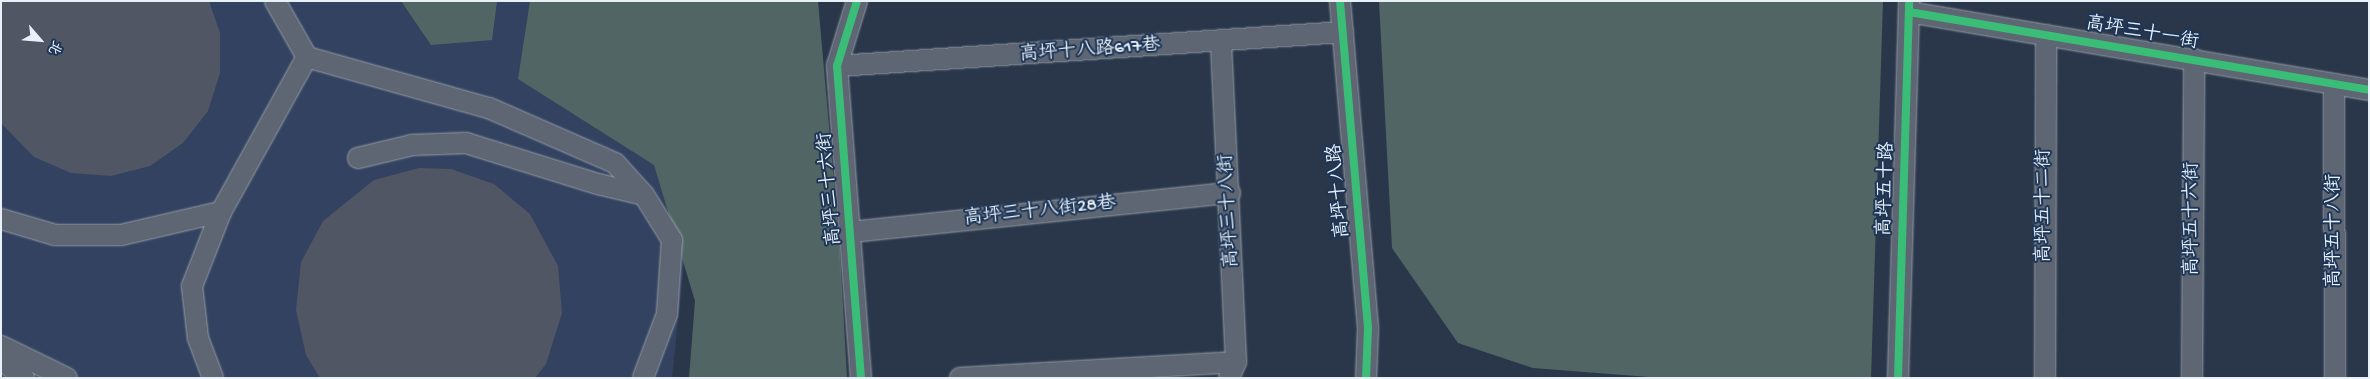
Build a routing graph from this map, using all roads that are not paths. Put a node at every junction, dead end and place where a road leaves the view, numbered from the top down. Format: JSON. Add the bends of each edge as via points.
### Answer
{"nodes":[{"id":1,"x":275,"y":1,"type":"edge"},
{"id":2,"x":857,"y":1,"type":"edge"},
{"id":3,"x":1340,"y":1,"type":"edge"},
{"id":4,"x":1909,"y":7,"type":"edge"},
{"id":5,"x":1343,"y":32,"type":"junction"},
{"id":6,"x":2046,"y":34,"type":"junction"},
{"id":7,"x":1221,"y":42,"type":"junction"},
{"id":8,"x":307,"y":57,"type":"junction"},
{"id":9,"x":2194,"y":59,"type":"junction"},
{"id":10,"x":837,"y":66,"type":"junction"},
{"id":11,"x":2334,"y":84,"type":"junction"},
{"id":12,"x":2369,"y":90,"type":"edge"},
{"id":13,"x":358,"y":158,"type":"dead end"},
{"id":14,"x":1230,"y":193,"type":"junction"},
{"id":15,"x":644,"y":195,"type":"junction"},
{"id":16,"x":221,"y":212,"type":"junction"},
{"id":17,"x":1,"y":219,"type":"edge"},
{"id":18,"x":851,"y":232,"type":"junction"},
{"id":19,"x":1,"y":346,"type":"edge"},
{"id":20,"x":1,"y":359,"type":"edge"},
{"id":21,"x":1233,"y":370,"type":"edge"},
{"id":22,"x":24,"y":378,"type":"edge"},
{"id":23,"x":66,"y":378,"type":"edge"},
{"id":24,"x":213,"y":378,"type":"edge"},
{"id":25,"x":642,"y":378,"type":"edge"},
{"id":26,"x":861,"y":378,"type":"edge"},
{"id":27,"x":960,"y":378,"type":"edge"},
{"id":28,"x":1366,"y":378,"type":"edge"},
{"id":29,"x":1898,"y":378,"type":"edge"},
{"id":30,"x":2045,"y":378,"type":"edge"},
{"id":31,"x":2192,"y":378,"type":"edge"},
{"id":32,"x":2335,"y":378,"type":"edge"}],
"edges":[{"from":1,"to":8,"type":"street"},
{"from":2,"to":10,"type":"street","name":"高坪三十六街"},
{"from":3,"to":5,"type":"street","name":"高坪十八路"},
{"from":4,"to":6,"type":"street","name":"高坪三十一街"},
{"from":4,"to":29,"type":"street","name":"高坪五十路"},
{"from":5,"to":7,"type":"street","name":"高坪十八路617巷"},
{"from":5,"to":28,"type":"street","name":"高坪十八路","via":[[1368,328]]},
{"from":6,"to":9,"type":"street","name":"高坪三十一街"},
{"from":6,"to":30,"type":"street","name":"高坪五十二街"},
{"from":7,"to":10,"type":"street","name":"高坪十八路617巷"},
{"from":7,"to":14,"type":"street","name":"高坪三十八街"},
{"from":8,"to":15,"type":"street","via":[[488,108],[615,163]]},
{"from":8,"to":16,"type":"street"},
{"from":9,"to":11,"type":"street","name":"高坪三十一街"},
{"from":9,"to":31,"type":"street","name":"高坪五十六街"},
{"from":10,"to":18,"type":"street","name":"高坪三十六街"},
{"from":11,"to":12,"type":"street","name":"高坪三十一街"},
{"from":11,"to":32,"type":"street","name":"高坪五十八街"},
{"from":13,"to":15,"type":"street","via":[[412,145],[466,143]]},
{"from":14,"to":18,"type":"street","name":"高坪三十八街28巷"},
{"from":14,"to":21,"type":"street","name":"高坪三十八街"},
{"from":15,"to":25,"type":"street","via":[[672,240],[667,314]]},
{"from":16,"to":17,"type":"street","via":[[121,235],[55,235]]},
{"from":16,"to":24,"type":"street","via":[[192,286],[198,338]]},
{"from":18,"to":26,"type":"street","name":"高坪三十六街"},
{"from":19,"to":23,"type":"street"},
{"from":20,"to":22,"type":"street"},
{"from":21,"to":27,"type":"street"}]}
